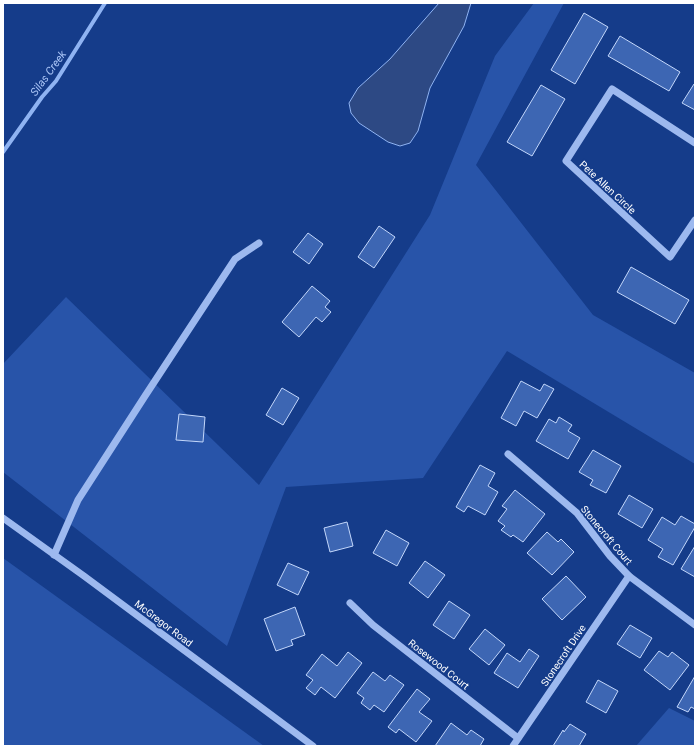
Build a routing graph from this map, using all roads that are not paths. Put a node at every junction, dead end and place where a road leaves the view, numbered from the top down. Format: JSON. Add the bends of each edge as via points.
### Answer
{"nodes":[{"id":1,"x":695,"y":143,"type":"edge"},
{"id":2,"x":695,"y":220,"type":"edge"},
{"id":3,"x":258,"y":243,"type":"dead end"},
{"id":4,"x":508,"y":454,"type":"dead end"},
{"id":5,"x":3,"y":518,"type":"edge"},
{"id":6,"x":54,"y":555,"type":"junction"},
{"id":7,"x":629,"y":576,"type":"junction"},
{"id":8,"x":350,"y":603,"type":"dead end"},
{"id":9,"x":695,"y":625,"type":"edge"},
{"id":10,"x":518,"y":738,"type":"junction"},
{"id":11,"x":313,"y":746,"type":"edge"},
{"id":12,"x":512,"y":746,"type":"edge"}],
"edges":[{"from":1,"to":2,"type":"street","name":"Pete Allen Circle","via":[[612,89],[566,161],[670,257]]},
{"from":3,"to":6,"type":"street","via":[[235,259],[145,396],[78,500]]},
{"from":4,"to":7,"type":"street","name":"Stonecroft Court","via":[[577,513]]},
{"from":5,"to":6,"type":"street","name":"McGregor Road"},
{"from":6,"to":11,"type":"street","name":"McGregor Road"},
{"from":7,"to":9,"type":"street","name":"Stonecroft Court"},
{"from":7,"to":10,"type":"street","name":"Stonecroft Drive"},
{"from":8,"to":10,"type":"street","name":"Rosewood Court","via":[[373,625]]},
{"from":10,"to":12,"type":"street","name":"Stonecroft Drive"}]}
